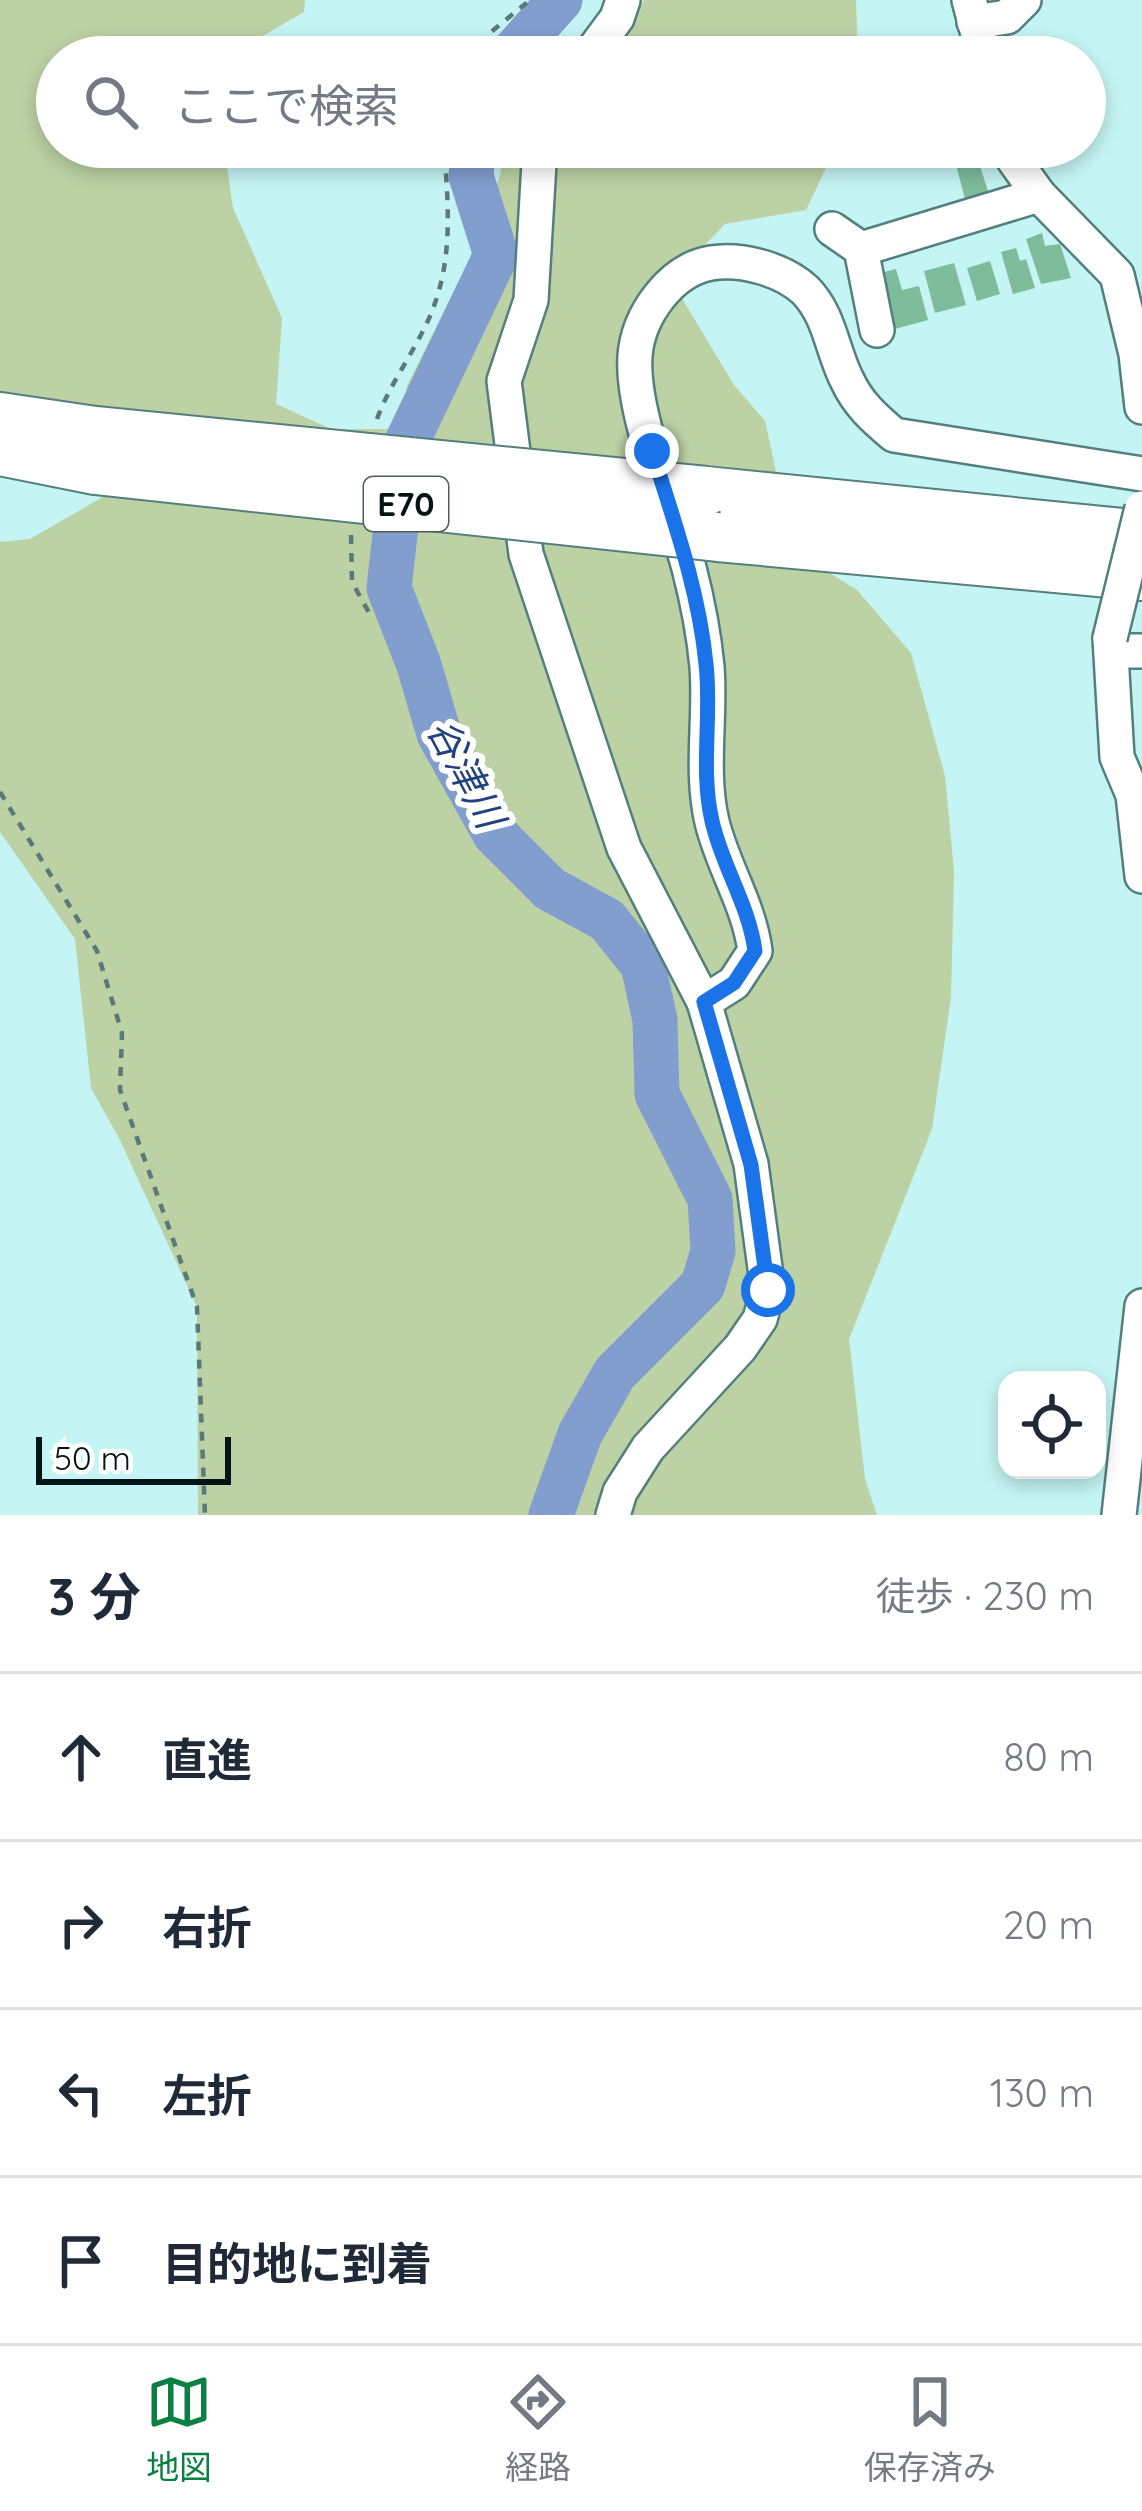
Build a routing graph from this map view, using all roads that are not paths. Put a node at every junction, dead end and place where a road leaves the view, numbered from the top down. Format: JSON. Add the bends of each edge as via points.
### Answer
{"nodes":[{"id":1,"x":623,"y":0,"type":"edge"},
{"id":2,"x":1024,"y":0,"type":"edge"},
{"id":3,"x":972,"y":11,"type":"edge"},
{"id":4,"x":603,"y":36,"type":"edge"},
{"id":5,"x":539,"y":168,"type":"edge"},
{"id":6,"x":1020,"y":168,"type":"edge"},
{"id":7,"x":1039,"y":195,"type":"junction"},
{"id":8,"x":832,"y":230,"type":"dead end"},
{"id":9,"x":861,"y":249,"type":"junction"},
{"id":10,"x":877,"y":330,"type":"dead end"},
{"id":11,"x":1142,"y":406,"type":"edge"},
{"id":12,"x":0,"y":417,"type":"edge"},
{"id":13,"x":95,"y":450,"type":"junction"},
{"id":14,"x":0,"y":451,"type":"edge"},
{"id":15,"x":1142,"y":474,"type":"edge"},
{"id":16,"x":1142,"y":508,"type":"edge"},
{"id":17,"x":712,"y":514,"type":"junction"},
{"id":18,"x":1142,"y":535,"type":"edge"},
{"id":19,"x":1142,"y":576,"type":"edge"},
{"id":20,"x":1121,"y":647,"type":"edge"},
{"id":21,"x":1142,"y":876,"type":"edge"},
{"id":22,"x":704,"y":1002,"type":"junction"},
{"id":23,"x":1142,"y":1306,"type":"edge"},
{"id":24,"x":614,"y":1515,"type":"edge"},
{"id":25,"x":1119,"y":1515,"type":"edge"}],
"edges":[{"from":1,"to":4,"type":"street"},
{"from":2,"to":3,"type":"street","via":[[1007,17]]},
{"from":5,"to":22,"type":"street","via":[[531,300],[503,382],[526,554],[624,848]]},
{"from":6,"to":7,"type":"street"},
{"from":7,"to":9,"type":"street"},
{"from":7,"to":11,"type":"street","via":[[1117,275]]},
{"from":8,"to":9,"type":"street"},
{"from":9,"to":10,"type":"street"},
{"from":12,"to":13,"type":"highway","number":"E70"},
{"from":13,"to":14,"type":"highway","number":"E70"},
{"from":13,"to":17,"type":"highway","number":"E70","bridge":true},
{"from":15,"to":22,"type":"street","via":[[894,435],[863,408],[829,326],[804,290],[735,261],[705,264],[666,286],[635,356],[707,667],[712,823],[755,951],[734,983]]},
{"from":16,"to":20,"type":"street","bridge":true},
{"from":17,"to":18,"type":"highway","number":"E70"},
{"from":17,"to":19,"type":"highway","number":"E70"},
{"from":20,"to":21,"type":"street","via":[[1117,757],[1133,795]]},
{"from":22,"to":24,"type":"street","via":[[751,1165],[768,1290],[740,1348],[647,1448]]},
{"from":23,"to":25,"type":"street"}]}
